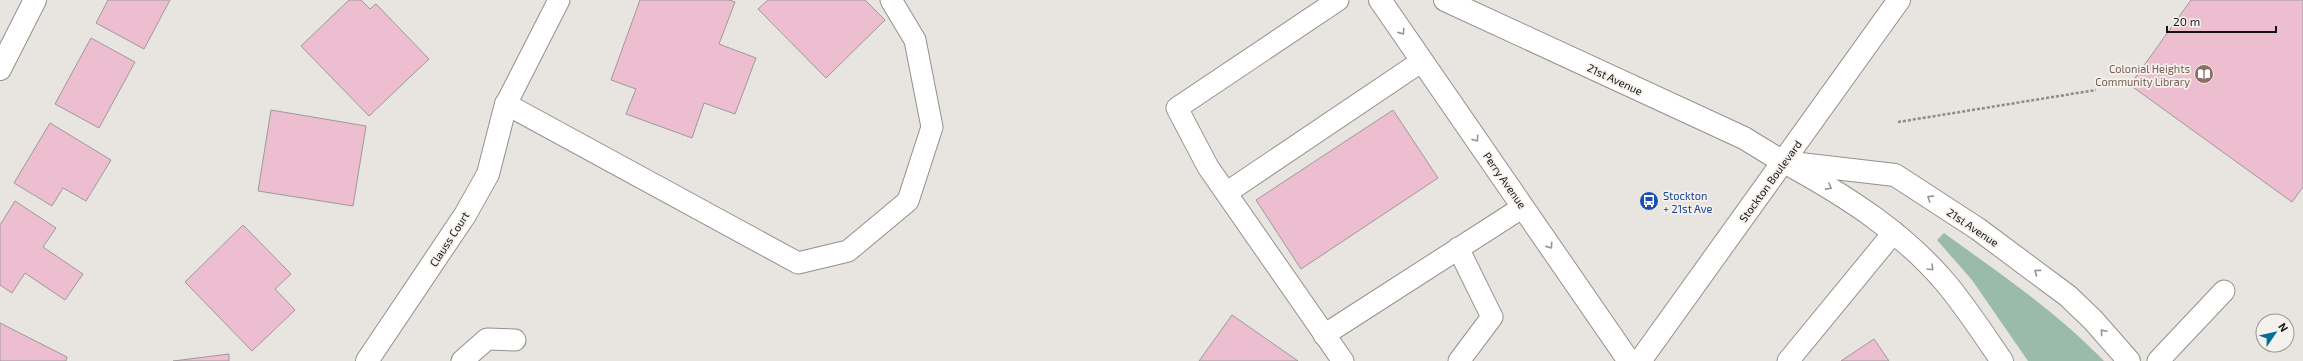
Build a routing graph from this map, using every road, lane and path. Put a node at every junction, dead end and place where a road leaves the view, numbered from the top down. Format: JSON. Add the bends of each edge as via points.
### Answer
{"nodes":[{"id":1,"x":35,"y":0,"type":"edge"},
{"id":2,"x":559,"y":0,"type":"edge"},
{"id":3,"x":891,"y":0,"type":"edge"},
{"id":4,"x":1338,"y":0,"type":"edge"},
{"id":5,"x":1380,"y":0,"type":"edge"},
{"id":6,"x":1445,"y":0,"type":"edge"},
{"id":7,"x":1899,"y":0,"type":"edge"},
{"id":8,"x":1422,"y":61,"type":"junction"},
{"id":9,"x":0,"y":69,"type":"edge"},
{"id":10,"x":2096,"y":90,"type":"dead end"},
{"id":11,"x":506,"y":104,"type":"junction"},
{"id":12,"x":1898,"y":122,"type":"dead end"},
{"id":13,"x":1783,"y":162,"type":"junction"},
{"id":14,"x":1226,"y":193,"type":"junction"},
{"id":15,"x":1523,"y":207,"type":"junction"},
{"id":16,"x":1894,"y":232,"type":"junction"},
{"id":17,"x":1458,"y":248,"type":"junction"},
{"id":18,"x":2224,"y":290,"type":"dead end"},
{"id":19,"x":1324,"y":335,"type":"junction"},
{"id":20,"x":515,"y":340,"type":"dead end"},
{"id":21,"x":367,"y":361,"type":"edge"},
{"id":22,"x":462,"y":361,"type":"edge"},
{"id":23,"x":1343,"y":361,"type":"edge"},
{"id":24,"x":1459,"y":361,"type":"edge"},
{"id":25,"x":1629,"y":361,"type":"edge"},
{"id":26,"x":1640,"y":361,"type":"edge"},
{"id":27,"x":1788,"y":361,"type":"edge"},
{"id":28,"x":2002,"y":361,"type":"edge"},
{"id":29,"x":2129,"y":361,"type":"edge"},
{"id":30,"x":2158,"y":361,"type":"edge"}],
"edges":[{"from":1,"to":9,"type":"street"},
{"from":2,"to":11,"type":"lane"},
{"from":3,"to":11,"type":"lane","via":[[916,40],[932,126],[908,201],[848,251],[798,263]]},
{"from":4,"to":14,"type":"lane","via":[[1177,108],[1208,167]]},
{"from":5,"to":8,"type":"street","name":"Perry Avenue","one_way":true},
{"from":6,"to":13,"type":"street","name":"21st Avenue","via":[[1744,138]]},
{"from":7,"to":13,"type":"street","name":"Stockton Boulevard"},
{"from":8,"to":14,"type":"lane"},
{"from":8,"to":15,"type":"street","name":"Perry Avenue","one_way":true},
{"from":10,"to":12,"type":"path"},
{"from":11,"to":21,"type":"street","name":"Clauss Court","via":[[488,174],[465,215]]},
{"from":13,"to":16,"type":"street","name":"21st Avenue","one_way":true,"via":[[1836,191]]},
{"from":13,"to":26,"type":"street","name":"Stockton Boulevard"},
{"from":29,"to":13,"type":"street","name":"21st Avenue","one_way":true,"via":[[2093,320],[2057,288],[1978,229],[1895,175]]},
{"from":14,"to":19,"type":"lane"},
{"from":15,"to":17,"type":"lane"},
{"from":15,"to":25,"type":"street","name":"Perry Avenue","one_way":true},
{"from":16,"to":27,"type":"lane"},
{"from":16,"to":28,"type":"street","name":"21st Avenue","one_way":true,"via":[[1945,282]]},
{"from":17,"to":19,"type":"lane"},
{"from":17,"to":24,"type":"lane","via":[[1492,317]]},
{"from":18,"to":30,"type":"lane"},
{"from":19,"to":23,"type":"lane"},
{"from":20,"to":22,"type":"lane","via":[[486,340]]}]}
